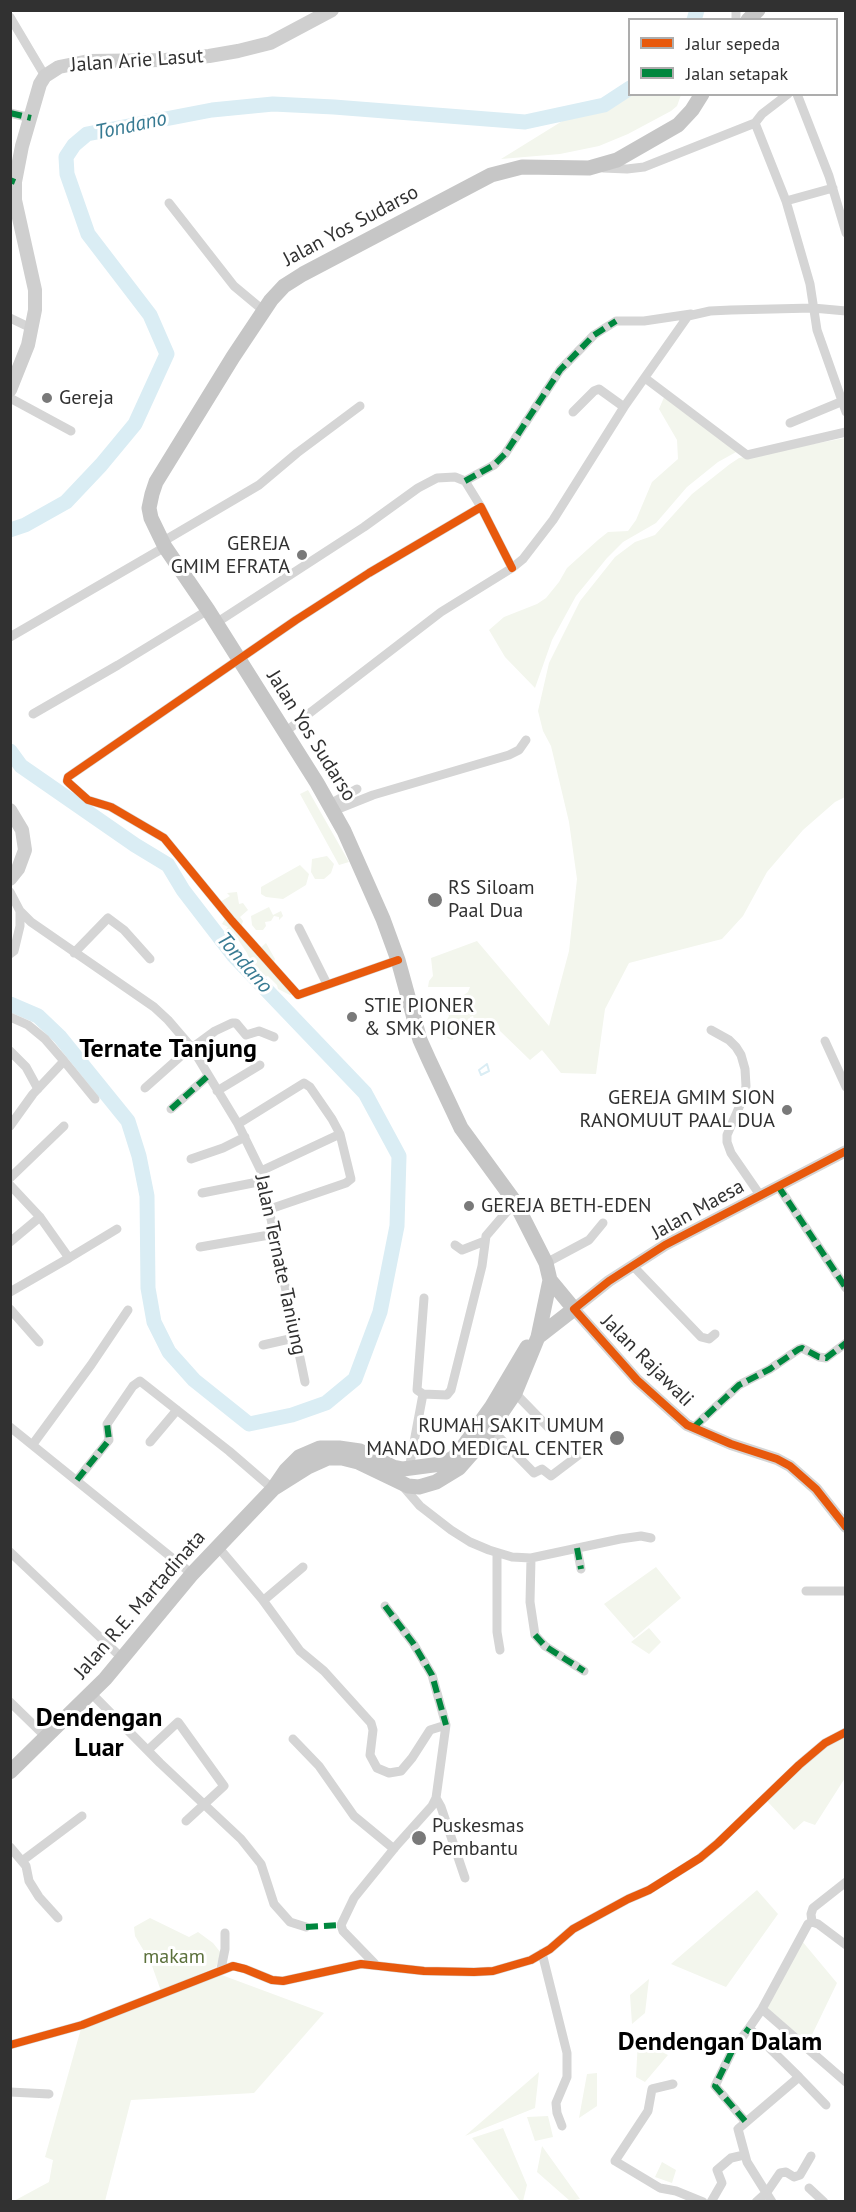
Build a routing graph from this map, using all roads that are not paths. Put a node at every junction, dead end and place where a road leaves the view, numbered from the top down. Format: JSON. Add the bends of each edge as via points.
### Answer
{"nodes":[{"id":1,"x":332,"y":10,"type":"edge"},
{"id":2,"x":12,"y":22,"type":"edge"},
{"id":3,"x":45,"y":75,"type":"junction"},
{"id":4,"x":701,"y":96,"type":"edge"},
{"id":5,"x":785,"y":96,"type":"edge"},
{"id":6,"x":798,"y":96,"type":"edge"},
{"id":7,"x":10,"y":113,"type":"edge"},
{"id":8,"x":31,"y":118,"type":"junction"},
{"id":9,"x":755,"y":123,"type":"junction"},
{"id":10,"x":589,"y":168,"type":"junction"},
{"id":11,"x":13,"y":181,"type":"edge"},
{"id":12,"x":833,"y":188,"type":"junction"},
{"id":13,"x":786,"y":201,"type":"junction"},
{"id":14,"x":169,"y":203,"type":"dead end"},
{"id":15,"x":846,"y":233,"type":"edge"},
{"id":16,"x":813,"y":308,"type":"junction"},
{"id":17,"x":264,"y":311,"type":"junction"},
{"id":18,"x":846,"y":311,"type":"edge"},
{"id":19,"x":691,"y":314,"type":"junction"},
{"id":20,"x":10,"y":318,"type":"edge"},
{"id":21,"x":33,"y":329,"type":"junction"},
{"id":22,"x":645,"y":378,"type":"junction"},
{"id":23,"x":10,"y":390,"type":"edge"},
{"id":24,"x":10,"y":399,"type":"edge"},
{"id":25,"x":843,"y":401,"type":"junction"},
{"id":26,"x":360,"y":406,"type":"dead end"},
{"id":27,"x":624,"y":407,"type":"junction"},
{"id":28,"x":573,"y":412,"type":"dead end"},
{"id":29,"x":846,"y":412,"type":"edge"},
{"id":30,"x":789,"y":423,"type":"dead end"},
{"id":31,"x":70,"y":430,"type":"dead end"},
{"id":32,"x":846,"y":432,"type":"edge"},
{"id":33,"x":465,"y":481,"type":"junction"},
{"id":34,"x":481,"y":507,"type":"junction"},
{"id":35,"x":164,"y":545,"type":"junction"},
{"id":36,"x":512,"y":568,"type":"junction"},
{"id":37,"x":212,"y":616,"type":"junction"},
{"id":38,"x":10,"y":637,"type":"edge"},
{"id":39,"x":239,"y":660,"type":"junction"},
{"id":40,"x":33,"y":714,"type":"dead end"},
{"id":41,"x":285,"y":732,"type":"junction"},
{"id":42,"x":526,"y":740,"type":"dead end"},
{"id":43,"x":357,"y":789,"type":"dead end"},
{"id":44,"x":331,"y":807,"type":"junction"},
{"id":45,"x":10,"y":810,"type":"edge"},
{"id":46,"x":10,"y":879,"type":"edge"},
{"id":47,"x":10,"y":892,"type":"edge"},
{"id":48,"x":20,"y":910,"type":"junction"},
{"id":49,"x":298,"y":928,"type":"dead end"},
{"id":50,"x":74,"y":953,"type":"junction"},
{"id":51,"x":10,"y":954,"type":"edge"},
{"id":52,"x":150,"y":958,"type":"dead end"},
{"id":53,"x":398,"y":960,"type":"junction"},
{"id":54,"x":327,"y":984,"type":"junction"},
{"id":55,"x":10,"y":1017,"type":"edge"},
{"id":56,"x":711,"y":1030,"type":"dead end"},
{"id":57,"x":274,"y":1037,"type":"dead end"},
{"id":58,"x":825,"y":1041,"type":"dead end"},
{"id":59,"x":192,"y":1048,"type":"junction"},
{"id":60,"x":10,"y":1051,"type":"edge"},
{"id":61,"x":64,"y":1061,"type":"junction"},
{"id":62,"x":260,"y":1065,"type":"dead end"},
{"id":63,"x":208,"y":1076,"type":"junction"},
{"id":64,"x":846,"y":1087,"type":"edge"},
{"id":65,"x":145,"y":1088,"type":"dead end"},
{"id":66,"x":38,"y":1089,"type":"junction"},
{"id":67,"x":218,"y":1091,"type":"junction"},
{"id":68,"x":95,"y":1099,"type":"dead end"},
{"id":69,"x":171,"y":1109,"type":"dead end"},
{"id":70,"x":238,"y":1124,"type":"junction"},
{"id":71,"x":10,"y":1126,"type":"edge"},
{"id":72,"x":64,"y":1126,"type":"dead end"},
{"id":73,"x":340,"y":1134,"type":"junction"},
{"id":74,"x":245,"y":1137,"type":"junction"},
{"id":75,"x":846,"y":1151,"type":"edge"},
{"id":76,"x":191,"y":1159,"type":"dead end"},
{"id":77,"x":262,"y":1176,"type":"junction"},
{"id":78,"x":10,"y":1178,"type":"edge"},
{"id":79,"x":10,"y":1185,"type":"edge"},
{"id":80,"x":778,"y":1186,"type":"junction"},
{"id":81,"x":202,"y":1193,"type":"dead end"},
{"id":82,"x":760,"y":1195,"type":"junction"},
{"id":83,"x":515,"y":1202,"type":"junction"},
{"id":84,"x":270,"y":1209,"type":"junction"},
{"id":85,"x":40,"y":1217,"type":"junction"},
{"id":86,"x":603,"y":1223,"type":"dead end"},
{"id":87,"x":117,"y":1229,"type":"dead end"},
{"id":88,"x":275,"y":1234,"type":"junction"},
{"id":89,"x":485,"y":1241,"type":"junction"},
{"id":90,"x":10,"y":1242,"type":"edge"},
{"id":91,"x":455,"y":1245,"type":"dead end"},
{"id":92,"x":200,"y":1246,"type":"dead end"},
{"id":93,"x":69,"y":1258,"type":"junction"},
{"id":94,"x":546,"y":1263,"type":"junction"},
{"id":95,"x":633,"y":1266,"type":"junction"},
{"id":96,"x":550,"y":1280,"type":"junction"},
{"id":97,"x":841,"y":1282,"type":"edge"},
{"id":98,"x":10,"y":1292,"type":"edge"},
{"id":99,"x":424,"y":1298,"type":"dead end"},
{"id":100,"x":10,"y":1309,"type":"edge"},
{"id":101,"x":574,"y":1309,"type":"junction"},
{"id":102,"x":128,"y":1310,"type":"dead end"},
{"id":103,"x":715,"y":1334,"type":"dead end"},
{"id":104,"x":294,"y":1338,"type":"junction"},
{"id":105,"x":536,"y":1340,"type":"junction"},
{"id":106,"x":39,"y":1342,"type":"dead end"},
{"id":107,"x":846,"y":1343,"type":"edge"},
{"id":108,"x":263,"y":1346,"type":"dead end"},
{"id":109,"x":305,"y":1382,"type":"dead end"},
{"id":110,"x":423,"y":1394,"type":"junction"},
{"id":111,"x":515,"y":1394,"type":"junction"},
{"id":112,"x":177,"y":1410,"type":"junction"},
{"id":113,"x":549,"y":1428,"type":"dead end"},
{"id":114,"x":693,"y":1428,"type":"junction"},
{"id":115,"x":491,"y":1429,"type":"junction"},
{"id":116,"x":13,"y":1432,"type":"edge"},
{"id":117,"x":150,"y":1442,"type":"dead end"},
{"id":118,"x":33,"y":1444,"type":"junction"},
{"id":119,"x":580,"y":1454,"type":"dead end"},
{"id":120,"x":393,"y":1467,"type":"junction"},
{"id":121,"x":409,"y":1469,"type":"junction"},
{"id":122,"x":77,"y":1480,"type":"junction"},
{"id":123,"x":399,"y":1481,"type":"junction"},
{"id":124,"x":273,"y":1489,"type":"junction"},
{"id":125,"x":846,"y":1527,"type":"edge"},
{"id":126,"x":651,"y":1538,"type":"dead end"},
{"id":127,"x":218,"y":1547,"type":"junction"},
{"id":128,"x":577,"y":1548,"type":"junction"},
{"id":129,"x":10,"y":1552,"type":"edge"},
{"id":130,"x":497,"y":1553,"type":"junction"},
{"id":131,"x":531,"y":1558,"type":"junction"},
{"id":132,"x":303,"y":1567,"type":"dead end"},
{"id":133,"x":581,"y":1569,"type":"dead end"},
{"id":134,"x":192,"y":1574,"type":"junction"},
{"id":135,"x":806,"y":1591,"type":"dead end"},
{"id":136,"x":846,"y":1591,"type":"edge"},
{"id":137,"x":264,"y":1600,"type":"junction"},
{"id":138,"x":385,"y":1606,"type":"dead end"},
{"id":139,"x":500,"y":1650,"type":"dead end"},
{"id":140,"x":123,"y":1659,"type":"junction"},
{"id":141,"x":584,"y":1671,"type":"dead end"},
{"id":142,"x":91,"y":1693,"type":"junction"},
{"id":143,"x":10,"y":1702,"type":"edge"},
{"id":144,"x":446,"y":1725,"type":"junction"},
{"id":145,"x":846,"y":1732,"type":"edge"},
{"id":146,"x":46,"y":1737,"type":"junction"},
{"id":147,"x":293,"y":1739,"type":"dead end"},
{"id":148,"x":148,"y":1750,"type":"junction"},
{"id":149,"x":10,"y":1772,"type":"edge"},
{"id":150,"x":436,"y":1798,"type":"junction"},
{"id":151,"x":204,"y":1804,"type":"junction"},
{"id":152,"x":82,"y":1816,"type":"dead end"},
{"id":153,"x":186,"y":1821,"type":"dead end"},
{"id":154,"x":10,"y":1846,"type":"edge"},
{"id":155,"x":394,"y":1849,"type":"junction"},
{"id":156,"x":22,"y":1861,"type":"junction"},
{"id":157,"x":465,"y":1878,"type":"dead end"},
{"id":158,"x":846,"y":1882,"type":"edge"},
{"id":159,"x":58,"y":1918,"type":"dead end"},
{"id":160,"x":812,"y":1922,"type":"junction"},
{"id":161,"x":306,"y":1927,"type":"dead end"},
{"id":162,"x":225,"y":1933,"type":"dead end"},
{"id":163,"x":846,"y":1945,"type":"edge"},
{"id":164,"x":542,"y":1953,"type":"junction"},
{"id":165,"x":375,"y":1964,"type":"junction"},
{"id":166,"x":221,"y":1969,"type":"junction"},
{"id":167,"x":762,"y":2009,"type":"junction"},
{"id":168,"x":748,"y":2028,"type":"junction"},
{"id":169,"x":10,"y":2045,"type":"edge"},
{"id":170,"x":799,"y":2077,"type":"junction"},
{"id":171,"x":846,"y":2082,"type":"edge"},
{"id":172,"x":673,"y":2084,"type":"dead end"},
{"id":173,"x":10,"y":2092,"type":"edge"},
{"id":174,"x":49,"y":2094,"type":"dead end"},
{"id":175,"x":826,"y":2105,"type":"dead end"},
{"id":176,"x":745,"y":2121,"type":"junction"},
{"id":177,"x":562,"y":2126,"type":"dead end"},
{"id":178,"x":744,"y":2155,"type":"junction"},
{"id":179,"x":811,"y":2156,"type":"dead end"},
{"id":180,"x":809,"y":2188,"type":"dead end"},
{"id":181,"x":766,"y":2192,"type":"junction"},
{"id":182,"x":703,"y":2202,"type":"edge"},
{"id":183,"x":711,"y":2202,"type":"edge"},
{"id":184,"x":756,"y":2202,"type":"edge"},
{"id":185,"x":772,"y":2202,"type":"edge"},
{"id":186,"x":824,"y":2202,"type":"edge"}],
"edges":[{"from":1,"to":3,"type":"main road","name":"Jalan Arie Lasut","via":[[270,43],[238,51],[165,60],[89,61],[60,67]]},
{"from":2,"to":3,"type":"street"},
{"from":3,"to":8,"type":"main road","name":"Jalan Arie Lasut"},
{"from":4,"to":10,"type":"highway","name":"Jalan Yos Sudarso","via":[[678,125],[608,164]]},
{"from":5,"to":9,"type":"street"},
{"from":6,"to":12,"type":"street"},
{"from":7,"to":8,"type":"street"},
{"from":8,"to":11,"type":"main road","name":"Jalan Arie Lasut"},
{"from":9,"to":10,"type":"street","via":[[644,167]]},
{"from":9,"to":13,"type":"street"},
{"from":10,"to":17,"type":"highway","name":"Jalan Yos Sudarso","via":[[522,167],[491,175],[303,274],[284,286]]},
{"from":11,"to":21,"type":"main road","name":"Jalan Arie Lasut","via":[[35,290]]},
{"from":12,"to":13,"type":"street"},
{"from":12,"to":15,"type":"street"},
{"from":13,"to":16,"type":"street"},
{"from":14,"to":17,"type":"street","via":[[234,286]]},
{"from":16,"to":18,"type":"street"},
{"from":16,"to":19,"type":"street"},
{"from":16,"to":25,"type":"street"},
{"from":17,"to":35,"type":"highway","name":"Jalan Yos Sudarso","via":[[156,482],[149,508]]},
{"from":19,"to":22,"type":"street"},
{"from":19,"to":33,"type":"street","via":[[616,321],[594,335],[560,370],[505,454]]},
{"from":20,"to":21,"type":"street"},
{"from":21,"to":23,"type":"main road","name":"Jalan Arie Lasut"},
{"from":22,"to":27,"type":"street"},
{"from":22,"to":32,"type":"street","via":[[747,455]]},
{"from":24,"to":31,"type":"street"},
{"from":25,"to":29,"type":"street"},
{"from":25,"to":30,"type":"street"},
{"from":26,"to":35,"type":"street","via":[[259,485]]},
{"from":27,"to":28,"type":"street","via":[[599,389]]},
{"from":27,"to":36,"type":"street","via":[[545,532]]},
{"from":33,"to":34,"type":"street"},
{"from":33,"to":37,"type":"street","via":[[437,478],[418,488],[364,527]]},
{"from":34,"to":36,"type":"street"},
{"from":34,"to":39,"type":"street","via":[[369,573]]},
{"from":35,"to":37,"type":"highway","name":"Jalan Yos Sudarso"},
{"from":35,"to":38,"type":"street"},
{"from":36,"to":41,"type":"street","via":[[441,612]]},
{"from":37,"to":39,"type":"highway","name":"Jalan Yos Sudarso"},
{"from":37,"to":40,"type":"street"},
{"from":39,"to":41,"type":"highway","name":"Jalan Yos Sudarso"},
{"from":39,"to":54,"type":"street","via":[[67,780],[88,800],[111,807],[161,835],[296,994]]},
{"from":41,"to":44,"type":"highway","name":"Jalan Yos Sudarso"},
{"from":42,"to":44,"type":"street","via":[[509,755]]},
{"from":43,"to":44,"type":"street"},
{"from":44,"to":53,"type":"highway","name":"Jalan Yos Sudarso","via":[[384,919]]},
{"from":45,"to":46,"type":"main road","via":[[19,821],[24,850]]},
{"from":47,"to":48,"type":"street","name":"Jalan Ternate Taniung"},
{"from":48,"to":50,"type":"street","name":"Jalan Ternate Taniung"},
{"from":48,"to":51,"type":"street","via":[[20,926]]},
{"from":49,"to":54,"type":"street"},
{"from":50,"to":52,"type":"street","via":[[108,918]]},
{"from":50,"to":59,"type":"street","name":"Jalan Ternate Taniung","via":[[154,1007]]},
{"from":53,"to":54,"type":"street"},
{"from":53,"to":83,"type":"highway","name":"Jalan Yos Sudarso","via":[[420,1040],[458,1124]]},
{"from":55,"to":61,"type":"street","via":[[28,1024]]},
{"from":56,"to":82,"type":"street","via":[[736,1047],[745,1069],[744,1096],[727,1142]]},
{"from":57,"to":59,"type":"street","via":[[259,1031],[244,1034],[234,1022]]},
{"from":58,"to":64,"type":"street"},
{"from":59,"to":63,"type":"street","name":"Jalan Ternate Taniung"},
{"from":59,"to":65,"type":"street"},
{"from":60,"to":66,"type":"street","via":[[26,1067]]},
{"from":61,"to":66,"type":"street"},
{"from":61,"to":68,"type":"street"},
{"from":62,"to":67,"type":"street"},
{"from":63,"to":67,"type":"street","name":"Jalan Ternate Taniung"},
{"from":63,"to":69,"type":"street"},
{"from":66,"to":71,"type":"street"},
{"from":67,"to":70,"type":"street","name":"Jalan Ternate Taniung"},
{"from":70,"to":73,"type":"street","via":[[304,1083]]},
{"from":70,"to":74,"type":"street","name":"Jalan Ternate Taniung"},
{"from":72,"to":78,"type":"street"},
{"from":73,"to":77,"type":"street"},
{"from":73,"to":84,"type":"street","via":[[349,1181]]},
{"from":74,"to":76,"type":"street"},
{"from":74,"to":77,"type":"street","name":"Jalan Ternate Taniung"},
{"from":75,"to":80,"type":"street","name":"Jalan Maesa"},
{"from":77,"to":81,"type":"street"},
{"from":77,"to":84,"type":"street","name":"Jalan Ternate Taniung"},
{"from":79,"to":85,"type":"street"},
{"from":80,"to":82,"type":"street","name":"Jalan Maesa"},
{"from":80,"to":97,"type":"street"},
{"from":82,"to":95,"type":"street","name":"Jalan Maesa"},
{"from":83,"to":89,"type":"street"},
{"from":83,"to":94,"type":"highway","name":"Jalan Yos Sudarso"},
{"from":84,"to":88,"type":"street","name":"Jalan Ternate Taniung"},
{"from":85,"to":90,"type":"street"},
{"from":85,"to":93,"type":"street"},
{"from":86,"to":94,"type":"street","via":[[589,1240]]},
{"from":87,"to":93,"type":"street"},
{"from":88,"to":92,"type":"street"},
{"from":88,"to":104,"type":"street","name":"Jalan Ternate Taniung"},
{"from":89,"to":91,"type":"street","via":[[462,1250]]},
{"from":89,"to":110,"type":"street","via":[[451,1390],[447,1395]]},
{"from":93,"to":98,"type":"street"},
{"from":94,"to":96,"type":"highway","name":"Jalan Yos Sudarso"},
{"from":95,"to":101,"type":"street","name":"Jalan Maesa"},
{"from":95,"to":103,"type":"street","via":[[701,1337],[709,1339]]},
{"from":96,"to":101,"type":"highway"},
{"from":96,"to":105,"type":"highway","name":"Jalan Yos Sudarso"},
{"from":99,"to":110,"type":"street","via":[[417,1387]]},
{"from":100,"to":106,"type":"street"},
{"from":101,"to":105,"type":"highway","name":"Jalan Maesa"},
{"from":101,"to":114,"type":"street","name":"Jalan Rajawali","via":[[637,1380]]},
{"from":102,"to":118,"type":"street"},
{"from":104,"to":108,"type":"street"},
{"from":104,"to":109,"type":"street","name":"Jalan Ternate Taniung"},
{"from":105,"to":111,"type":"highway","name":"Jalan R.E. Martadinata"},
{"from":105,"to":121,"type":"highway","name":"Jalan R.E. Martadinata","via":[[525,1348],[492,1406],[453,1458],[435,1466]]},
{"from":107,"to":114,"type":"street","via":[[826,1358],[799,1349],[740,1385]]},
{"from":110,"to":121,"type":"street"},
{"from":111,"to":113,"type":"street"},
{"from":111,"to":115,"type":"highway","name":"Jalan R.E. Martadinata"},
{"from":112,"to":117,"type":"street"},
{"from":112,"to":122,"type":"street","via":[[144,1382],[135,1383],[107,1424],[110,1440]]},
{"from":112,"to":124,"type":"street"},
{"from":114,"to":125,"type":"street","name":"Jalan Rajawali","via":[[790,1466],[816,1489]]},
{"from":115,"to":119,"type":"street","via":[[534,1473],[542,1469],[551,1476]]},
{"from":115,"to":123,"type":"highway","name":"Jalan R.E. Martadinata","via":[[472,1456],[445,1478],[419,1487]]},
{"from":116,"to":118,"type":"street"},
{"from":118,"to":122,"type":"street"},
{"from":120,"to":121,"type":"highway","name":"Jalan R.E. Martadinata"},
{"from":120,"to":123,"type":"street"},
{"from":120,"to":124,"type":"highway","name":"Jalan R.E. Martadinata","via":[[360,1451],[321,1448],[299,1457]]},
{"from":122,"to":134,"type":"street"},
{"from":123,"to":124,"type":"highway","name":"Jalan R.E. Martadinata","via":[[358,1462],[328,1458]]},
{"from":123,"to":130,"type":"street","via":[[420,1506],[452,1530]]},
{"from":124,"to":127,"type":"highway","name":"Jalan R.E. Martadinata"},
{"from":126,"to":128,"type":"street","via":[[640,1536]]},
{"from":127,"to":134,"type":"highway","name":"Jalan R.E. Martadinata"},
{"from":127,"to":137,"type":"street"},
{"from":128,"to":131,"type":"street"},
{"from":128,"to":133,"type":"street"},
{"from":129,"to":140,"type":"street"},
{"from":130,"to":131,"type":"street"},
{"from":130,"to":139,"type":"street"},
{"from":131,"to":141,"type":"street","via":[[530,1602],[536,1635],[545,1646]]},
{"from":132,"to":137,"type":"street"},
{"from":134,"to":140,"type":"highway","name":"Jalan R.E. Martadinata"},
{"from":135,"to":136,"type":"street"},
{"from":137,"to":144,"type":"street","via":[[300,1652],[324,1671],[370,1723],[370,1755],[377,1768],[389,1773],[400,1771],[430,1730]]},
{"from":138,"to":144,"type":"street","via":[[432,1675]]},
{"from":140,"to":142,"type":"highway","name":"Jalan R.E. Martadinata"},
{"from":142,"to":146,"type":"highway","name":"Jalan R.E. Martadinata"},
{"from":142,"to":148,"type":"street"},
{"from":143,"to":146,"type":"street"},
{"from":144,"to":150,"type":"street"},
{"from":145,"to":164,"type":"street","via":[[825,1743],[799,1765],[694,1863],[573,1929]]},
{"from":146,"to":149,"type":"highway","name":"Jalan R.E. Martadinata"},
{"from":147,"to":155,"type":"street","via":[[319,1766],[354,1816]]},
{"from":148,"to":151,"type":"street"},
{"from":148,"to":151,"type":"street","via":[[175,1722],[180,1723],[224,1786]]},
{"from":150,"to":155,"type":"street"},
{"from":150,"to":157,"type":"street"},
{"from":151,"to":153,"type":"street"},
{"from":151,"to":161,"type":"street","via":[[261,1864],[274,1905],[283,1917]]},
{"from":152,"to":156,"type":"street"},
{"from":154,"to":156,"type":"street"},
{"from":155,"to":165,"type":"street","via":[[354,1898],[341,1925]]},
{"from":156,"to":159,"type":"street","via":[[34,1889]]},
{"from":158,"to":160,"type":"street","via":[[813,1908]]},
{"from":160,"to":163,"type":"street"},
{"from":160,"to":167,"type":"street"},
{"from":162,"to":166,"type":"street"},
{"from":164,"to":165,"type":"street","via":[[516,1966],[494,1971],[424,1971]]},
{"from":164,"to":177,"type":"street","via":[[567,2053],[567,2077],[556,2103]]},
{"from":165,"to":166,"type":"street","via":[[283,1981],[238,1966]]},
{"from":166,"to":169,"type":"street","via":[[82,2025]]},
{"from":167,"to":168,"type":"street"},
{"from":167,"to":171,"type":"street"},
{"from":168,"to":170,"type":"street"},
{"from":168,"to":176,"type":"street","via":[[715,2086]]},
{"from":170,"to":175,"type":"street"},
{"from":170,"to":176,"type":"street"},
{"from":172,"to":182,"type":"street","via":[[652,2089],[648,2111],[615,2161],[659,2187]]},
{"from":173,"to":174,"type":"street"},
{"from":176,"to":178,"type":"street","via":[[737,2132]]},
{"from":178,"to":181,"type":"street"},
{"from":178,"to":183,"type":"street","via":[[731,2158],[717,2170],[722,2182]]},
{"from":179,"to":181,"type":"street","via":[[800,2175],[780,2173]]},
{"from":180,"to":186,"type":"street"},
{"from":181,"to":184,"type":"street"},
{"from":181,"to":185,"type":"street"}]}
